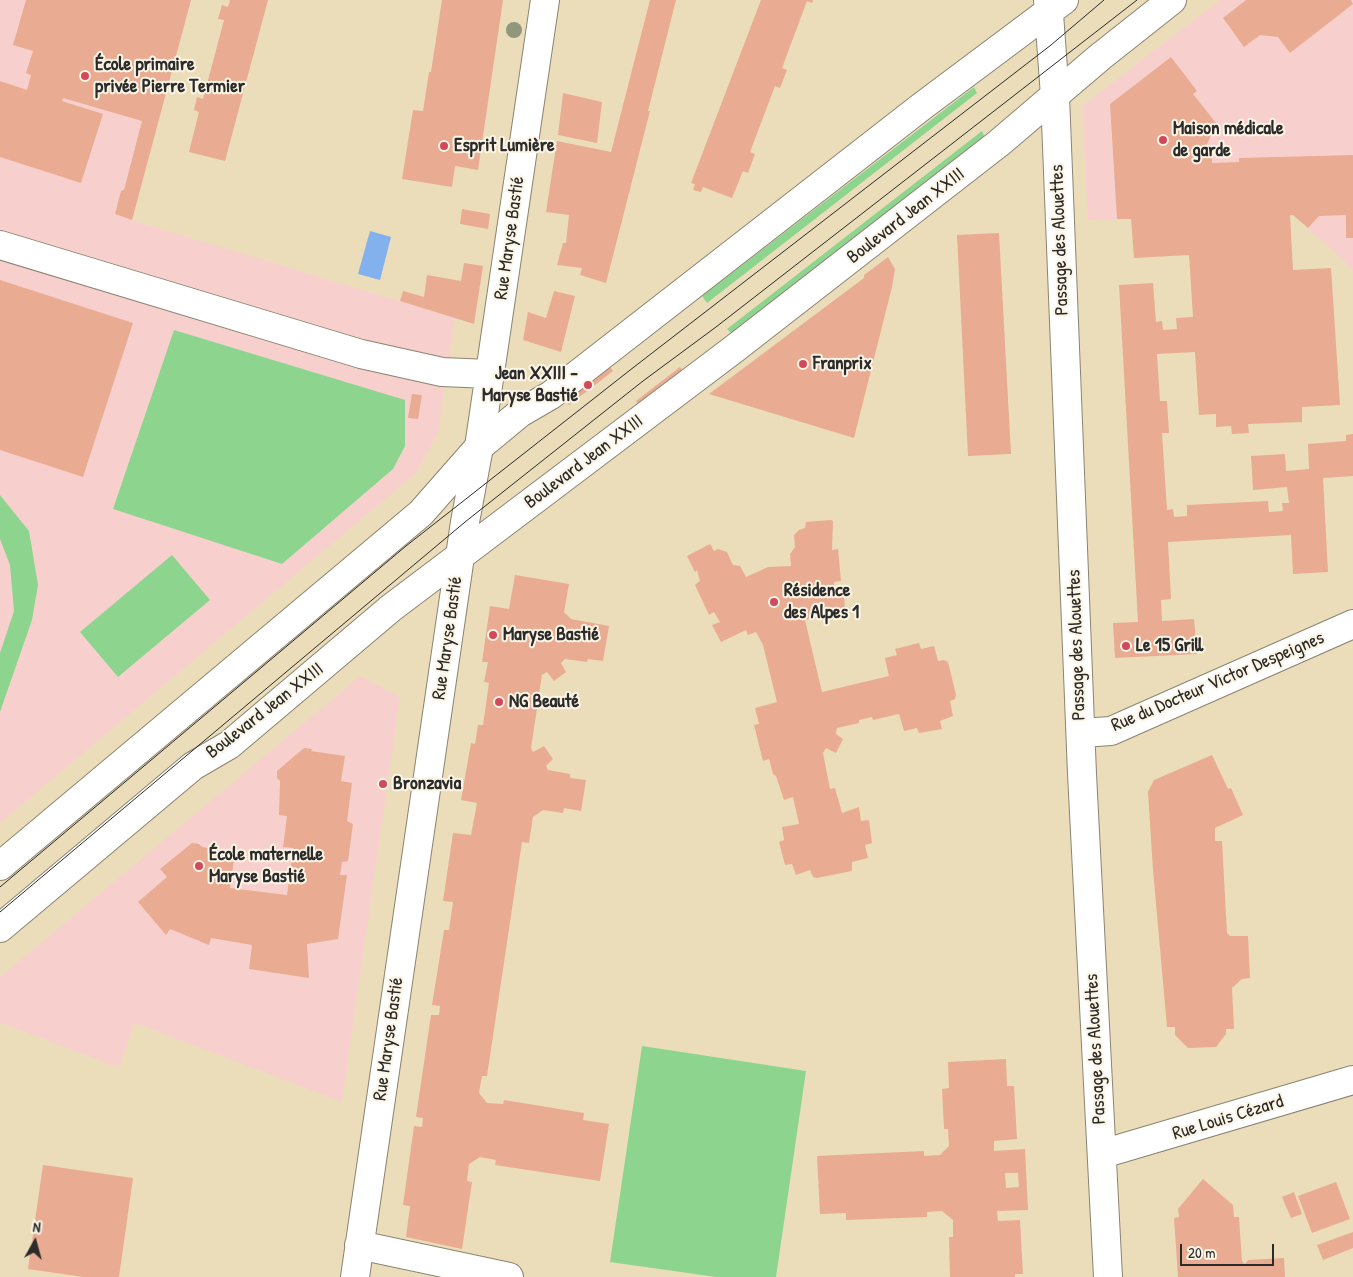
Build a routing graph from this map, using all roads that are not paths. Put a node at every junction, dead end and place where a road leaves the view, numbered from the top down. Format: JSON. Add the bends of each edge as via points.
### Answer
{"nodes":[{"id":1,"x":545,"y":0,"type":"edge"},
{"id":2,"x":1172,"y":0,"type":"edge"},
{"id":3,"x":1053,"y":4,"type":"edge"},
{"id":4,"x":1055,"y":96,"type":"junction"},
{"id":5,"x":0,"y":245,"type":"edge"},
{"id":6,"x":489,"y":374,"type":"junction"},
{"id":7,"x":479,"y":447,"type":"junction"},
{"id":8,"x":460,"y":556,"type":"junction"},
{"id":9,"x":1353,"y":624,"type":"edge"},
{"id":10,"x":1081,"y":733,"type":"junction"},
{"id":11,"x":0,"y":866,"type":"edge"},
{"id":12,"x":0,"y":928,"type":"edge"},
{"id":13,"x":1353,"y":1080,"type":"edge"},
{"id":14,"x":1102,"y":1154,"type":"junction"},
{"id":15,"x":359,"y":1245,"type":"junction"},
{"id":16,"x":355,"y":1277,"type":"edge"},
{"id":17,"x":509,"y":1277,"type":"edge"},
{"id":18,"x":1108,"y":1277,"type":"edge"}],
"edges":[{"from":1,"to":6,"type":"street","name":"Rue Maryse Bastié"},
{"from":2,"to":4,"type":"street","name":"Boulevard Jean XXIII"},
{"from":3,"to":4,"type":"street","name":"Passage des Alouettes"},
{"from":3,"to":7,"type":"street","via":[[551,396],[520,413]]},
{"from":4,"to":8,"type":"street","name":"Boulevard Jean XXIII","via":[[742,344]]},
{"from":4,"to":10,"type":"street","name":"Passage des Alouettes"},
{"from":5,"to":6,"type":"street","via":[[361,354],[442,372]]},
{"from":6,"to":7,"type":"street","name":"Rue Maryse Bastié"},
{"from":7,"to":8,"type":"street","name":"Rue Maryse Bastié"},
{"from":7,"to":11,"type":"street","via":[[421,514]]},
{"from":8,"to":12,"type":"street","name":"Boulevard Jean XXIII","via":[[392,608],[229,745],[193,766]]},
{"from":8,"to":15,"type":"street","name":"Rue Maryse Bastié"},
{"from":9,"to":10,"type":"street","name":"Rue du Docteur Victor Despeignes","via":[[1111,731]]},
{"from":10,"to":14,"type":"street","name":"Passage des Alouettes"},
{"from":13,"to":14,"type":"street","name":"Rue Louis Cézard"},
{"from":14,"to":18,"type":"street","name":"Passage des Alouettes"},
{"from":15,"to":16,"type":"street","name":"Rue Maryse Bastié"},
{"from":15,"to":17,"type":"street"}]}
